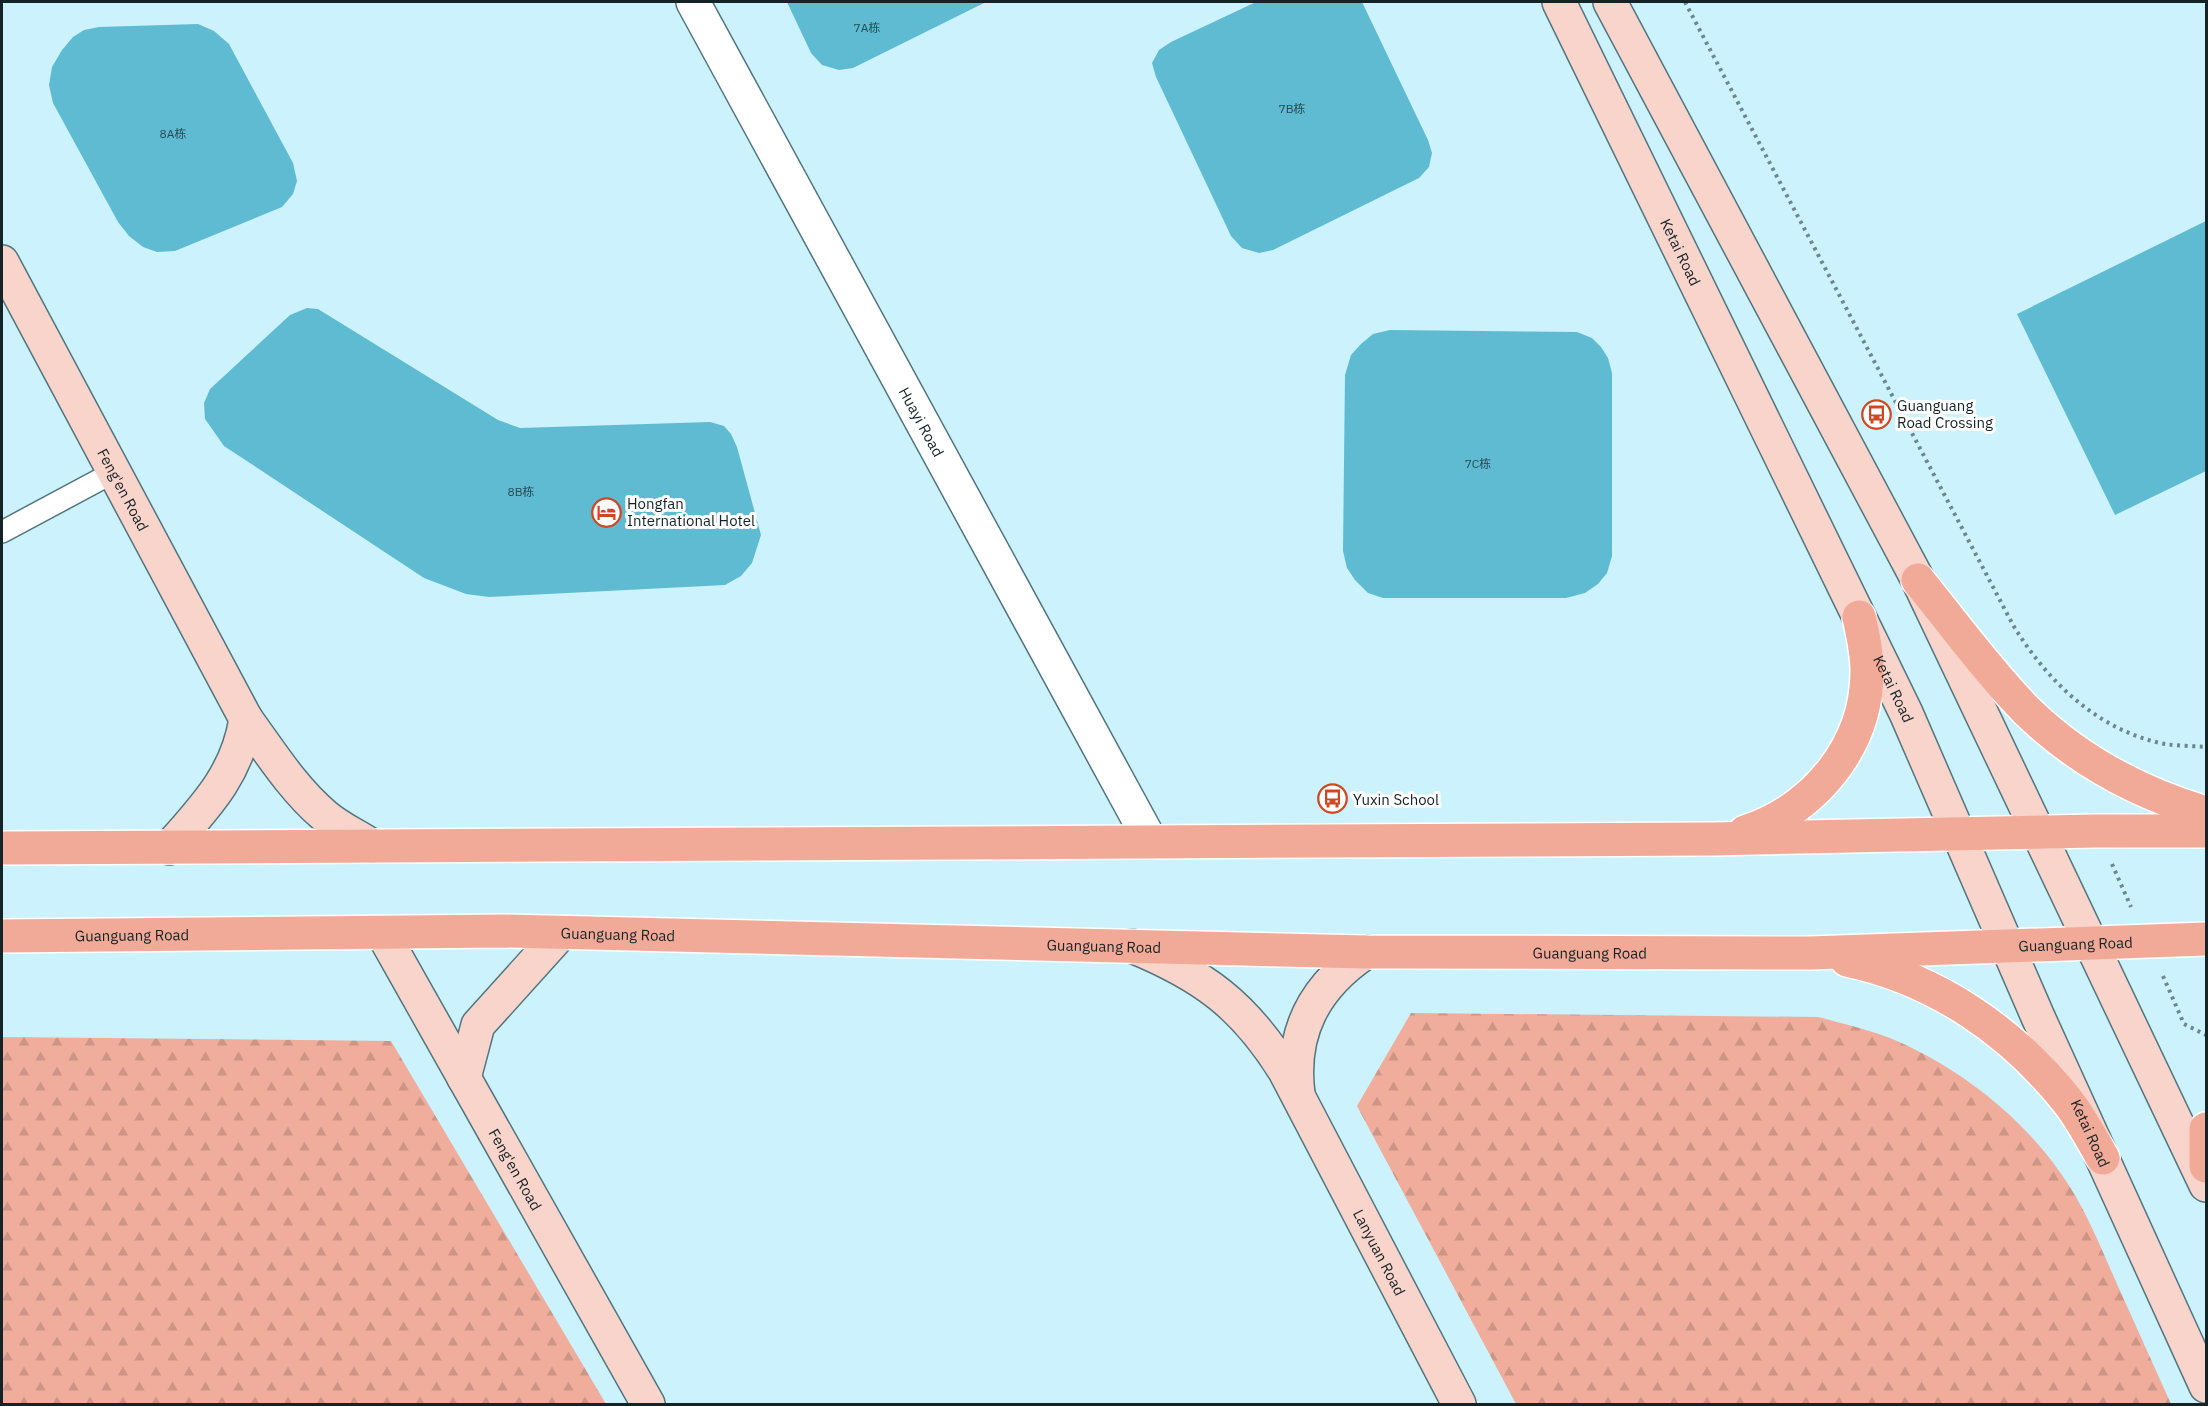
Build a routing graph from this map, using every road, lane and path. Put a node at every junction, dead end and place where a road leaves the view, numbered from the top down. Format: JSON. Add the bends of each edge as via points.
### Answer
{"nodes":[{"id":1,"x":693,"y":2,"type":"edge"},
{"id":2,"x":1559,"y":2,"type":"edge"},
{"id":3,"x":1610,"y":2,"type":"edge"},
{"id":4,"x":1685,"y":2,"type":"edge"},
{"id":5,"x":2,"y":262,"type":"edge"},
{"id":6,"x":114,"y":472,"type":"junction"},
{"id":7,"x":2,"y":532,"type":"edge"},
{"id":8,"x":1918,"y":580,"type":"junction"},
{"id":9,"x":1859,"y":617,"type":"junction"},
{"id":10,"x":246,"y":719,"type":"junction"},
{"id":11,"x":2103,"y":719,"type":"junction"},
{"id":12,"x":2206,"y":747,"type":"edge"},
{"id":13,"x":2083,"y":757,"type":"junction"},
{"id":14,"x":2206,"y":813,"type":"edge"},
{"id":15,"x":2097,"y":831,"type":"junction"},
{"id":16,"x":2206,"y":831,"type":"edge"},
{"id":17,"x":2038,"y":832,"type":"junction"},
{"id":18,"x":1958,"y":834,"type":"junction"},
{"id":19,"x":1711,"y":839,"type":"junction"},
{"id":20,"x":1151,"y":842,"type":"junction"},
{"id":21,"x":372,"y":846,"type":"junction"},
{"id":22,"x":2,"y":848,"type":"edge"},
{"id":23,"x":169,"y":848,"type":"junction"},
{"id":24,"x":561,"y":933,"type":"junction"},
{"id":25,"x":383,"y":934,"type":"junction"},
{"id":26,"x":2,"y":936,"type":"edge"},
{"id":27,"x":2206,"y":939,"type":"edge"},
{"id":28,"x":2147,"y":941,"type":"junction"},
{"id":29,"x":2091,"y":942,"type":"junction"},
{"id":30,"x":2006,"y":945,"type":"junction"},
{"id":31,"x":1132,"y":946,"type":"junction"},
{"id":32,"x":1366,"y":952,"type":"junction"},
{"id":33,"x":1810,"y":953,"type":"junction"},
{"id":34,"x":2206,"y":1035,"type":"edge"},
{"id":35,"x":464,"y":1078,"type":"junction"},
{"id":36,"x":1299,"y":1102,"type":"junction"},
{"id":37,"x":2206,"y":1128,"type":"edge"},
{"id":38,"x":2103,"y":1158,"type":"junction"},
{"id":39,"x":2206,"y":1166,"type":"edge"},
{"id":40,"x":2206,"y":1185,"type":"edge"},
{"id":41,"x":2206,"y":1386,"type":"edge"},
{"id":42,"x":648,"y":1404,"type":"edge"},
{"id":43,"x":1459,"y":1404,"type":"edge"}],
"edges":[{"from":1,"to":20,"type":"street","name":"Huayi Road"},
{"from":2,"to":9,"type":"main road","name":"Ketai Road"},
{"from":3,"to":8,"type":"main road"},
{"from":4,"to":11,"type":"path","via":[[2013,625],[2052,679]]},
{"from":5,"to":6,"type":"main road","name":"Feng'en Road"},
{"from":6,"to":7,"type":"lane"},
{"from":6,"to":10,"type":"main road","name":"Feng'en Road"},
{"from":8,"to":13,"type":"main road","via":[[2026,710]]},
{"from":8,"to":17,"type":"main road"},
{"from":9,"to":18,"type":"main road","name":"Ketai Road"},
{"from":9,"to":19,"type":"main road","via":[[1868,672],[1864,699],[1858,726],[1831,775],[1804,801],[1765,825]]},
{"from":10,"to":21,"type":"main road","name":"Feng'en Road","via":[[313,804],[326,817]]},
{"from":10,"to":23,"type":"main road","via":[[243,740],[215,795]]},
{"from":11,"to":12,"type":"path","via":[[2165,744]]},
{"from":11,"to":13,"type":"path"},
{"from":13,"to":14,"type":"main road","via":[[2147,792]]},
{"from":15,"to":16,"type":"main road"},
{"from":15,"to":17,"type":"main road"},
{"from":15,"to":28,"type":"path"},
{"from":17,"to":18,"type":"main road"},
{"from":17,"to":29,"type":"main road"},
{"from":18,"to":19,"type":"main road"},
{"from":18,"to":30,"type":"main road","name":"Ketai Road"},
{"from":19,"to":20,"type":"main road"},
{"from":20,"to":21,"type":"main road"},
{"from":21,"to":23,"type":"main road"},
{"from":22,"to":23,"type":"main road"},
{"from":24,"to":25,"type":"main road","name":"Guanguang Road"},
{"from":24,"to":31,"type":"main road","name":"Guanguang Road"},
{"from":24,"to":35,"type":"main road","via":[[478,1025]]},
{"from":25,"to":26,"type":"main road","name":"Guanguang Road"},
{"from":25,"to":35,"type":"main road","name":"Feng'en Road"},
{"from":27,"to":28,"type":"main road","name":"Guanguang Road"},
{"from":28,"to":29,"type":"main road","name":"Guanguang Road"},
{"from":28,"to":34,"type":"path","via":[[2184,1024]]},
{"from":29,"to":30,"type":"main road","name":"Guanguang Road"},
{"from":29,"to":40,"type":"main road"},
{"from":30,"to":33,"type":"main road","name":"Guanguang Road"},
{"from":30,"to":38,"type":"main road","name":"Ketai Road"},
{"from":31,"to":32,"type":"main road","name":"Guanguang Road"},
{"from":31,"to":36,"type":"main road","name":"Lanyuan Road","via":[[1193,974],[1245,1017],[1267,1042]]},
{"from":32,"to":33,"type":"main road","name":"Guanguang Road"},
{"from":32,"to":36,"type":"main road","name":"Lanyuan Road","via":[[1327,984],[1313,1005],[1297,1052]]},
{"from":33,"to":38,"type":"main road","via":[[1872,965],[1920,984],[1982,1019],[2030,1058],[2071,1105]]},
{"from":35,"to":42,"type":"main road","name":"Feng'en Road"},
{"from":36,"to":43,"type":"main road","name":"Lanyuan Road"},
{"from":37,"to":39,"type":"main road"},
{"from":38,"to":41,"type":"main road","name":"Ketai Road"}]}
